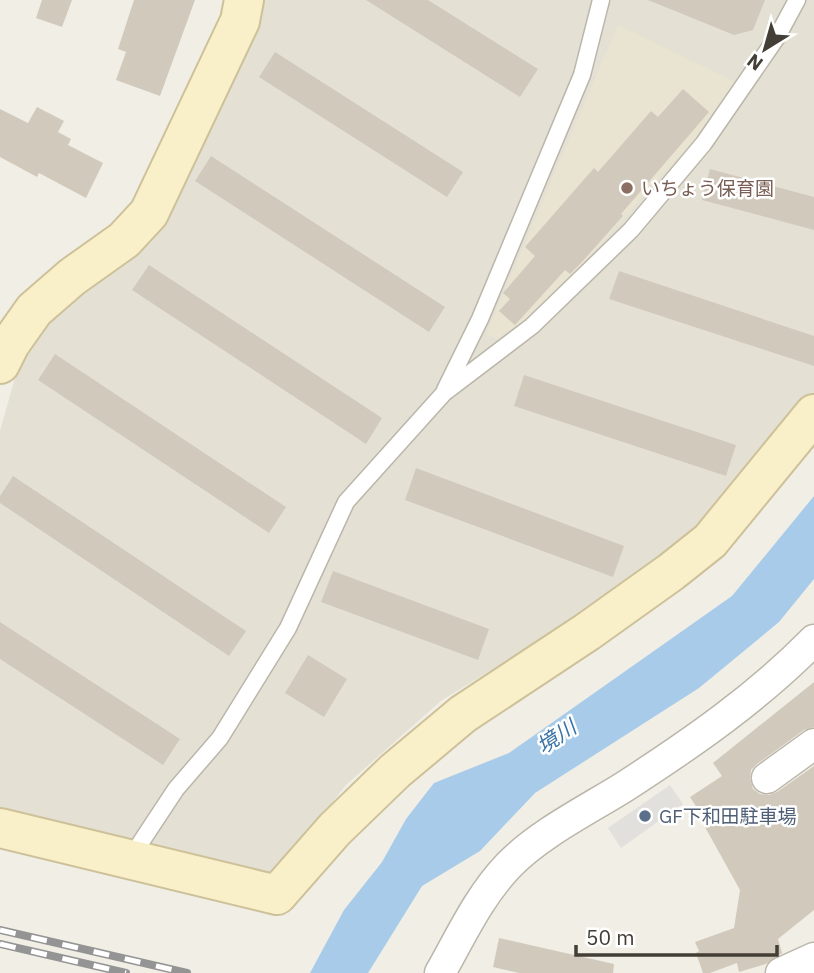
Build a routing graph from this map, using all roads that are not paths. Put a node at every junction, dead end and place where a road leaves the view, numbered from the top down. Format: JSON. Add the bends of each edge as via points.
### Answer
{"nodes":[{"id":1,"x":244,"y":0,"type":"edge"},
{"id":2,"x":601,"y":0,"type":"edge"},
{"id":3,"x":797,"y":0,"type":"edge"},
{"id":4,"x":0,"y":364,"type":"edge"},
{"id":5,"x":444,"y":393,"type":"junction"},
{"id":6,"x":814,"y":414,"type":"edge"},
{"id":7,"x":814,"y":640,"type":"edge"},
{"id":8,"x":814,"y":744,"type":"edge"},
{"id":9,"x":767,"y":778,"type":"dead end"},
{"id":10,"x":1,"y":834,"type":"edge"},
{"id":11,"x":133,"y":859,"type":"junction"},
{"id":12,"x":814,"y":958,"type":"edge"},
{"id":13,"x":440,"y":973,"type":"edge"},
{"id":14,"x":781,"y":973,"type":"edge"}],
"edges":[{"from":1,"to":4,"type":"street","via":[[240,21],[149,212],[124,240],[34,310]]},
{"from":2,"to":5,"type":"lane","via":[[582,75],[480,319]]},
{"from":3,"to":5,"type":"lane","via":[[704,143],[631,230],[532,326]]},
{"from":5,"to":11,"type":"lane","via":[[346,502],[288,628],[220,738],[176,789]]},
{"from":6,"to":11,"type":"street","via":[[710,541],[463,715],[385,780],[277,895]]},
{"from":7,"to":13,"type":"street","via":[[748,702],[527,848],[478,905]]},
{"from":8,"to":9,"type":"street"},
{"from":10,"to":11,"type":"street"},
{"from":12,"to":14,"type":"street"}]}
